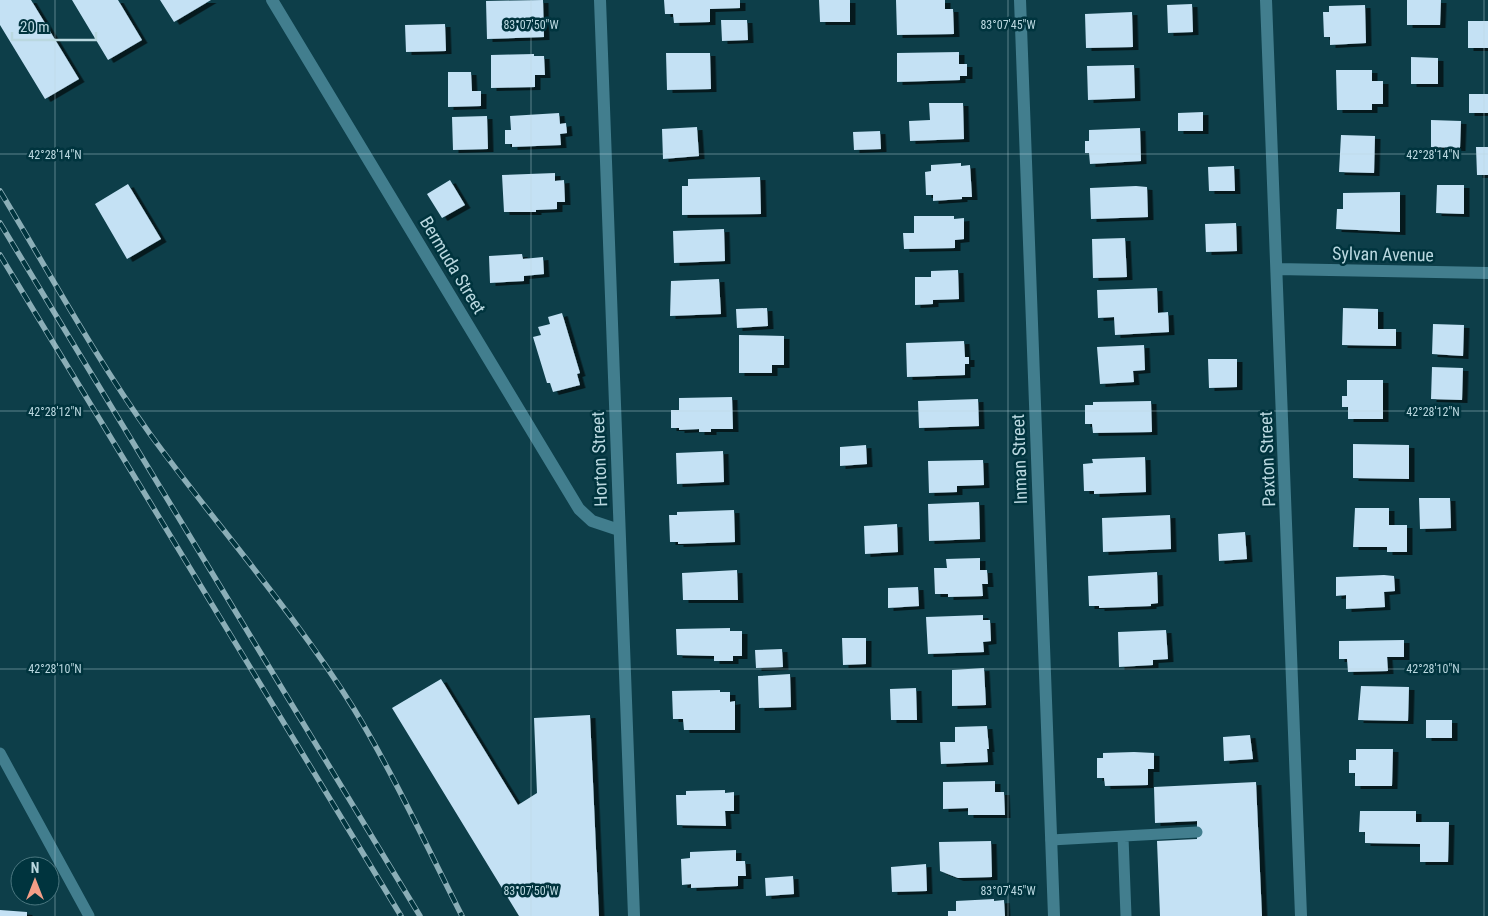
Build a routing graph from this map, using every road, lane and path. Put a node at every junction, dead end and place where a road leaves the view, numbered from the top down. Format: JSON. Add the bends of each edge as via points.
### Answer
{"nodes":[{"id":1,"x":272,"y":0,"type":"edge"},
{"id":2,"x":600,"y":0,"type":"edge"},
{"id":3,"x":1020,"y":0,"type":"edge"},
{"id":4,"x":1266,"y":0,"type":"edge"},
{"id":5,"x":1277,"y":269,"type":"junction"},
{"id":6,"x":1488,"y":273,"type":"edge"},
{"id":7,"x":619,"y":530,"type":"junction"},
{"id":8,"x":0,"y":753,"type":"edge"},
{"id":9,"x":1197,"y":832,"type":"dead end"},
{"id":10,"x":1123,"y":837,"type":"junction"},
{"id":11,"x":1051,"y":840,"type":"junction"},
{"id":12,"x":89,"y":916,"type":"edge"},
{"id":13,"x":634,"y":916,"type":"edge"},
{"id":14,"x":1054,"y":916,"type":"edge"},
{"id":15,"x":1126,"y":916,"type":"edge"},
{"id":16,"x":1301,"y":916,"type":"edge"}],
"edges":[{"from":1,"to":7,"type":"street","name":"Bermuda Street","via":[[579,509],[592,521]]},
{"from":2,"to":7,"type":"street","name":"Horton Street"},
{"from":3,"to":11,"type":"street","name":"Inman Street"},
{"from":4,"to":5,"type":"street","name":"Paxton Street"},
{"from":5,"to":6,"type":"street","name":"Sylvan Avenue"},
{"from":5,"to":16,"type":"street","name":"Paxton Street"},
{"from":7,"to":13,"type":"street","name":"Horton Street"},
{"from":8,"to":12,"type":"lane"},
{"from":9,"to":10,"type":"lane"},
{"from":10,"to":11,"type":"lane"},
{"from":10,"to":15,"type":"lane"},
{"from":11,"to":14,"type":"street","name":"Inman Street"}]}
